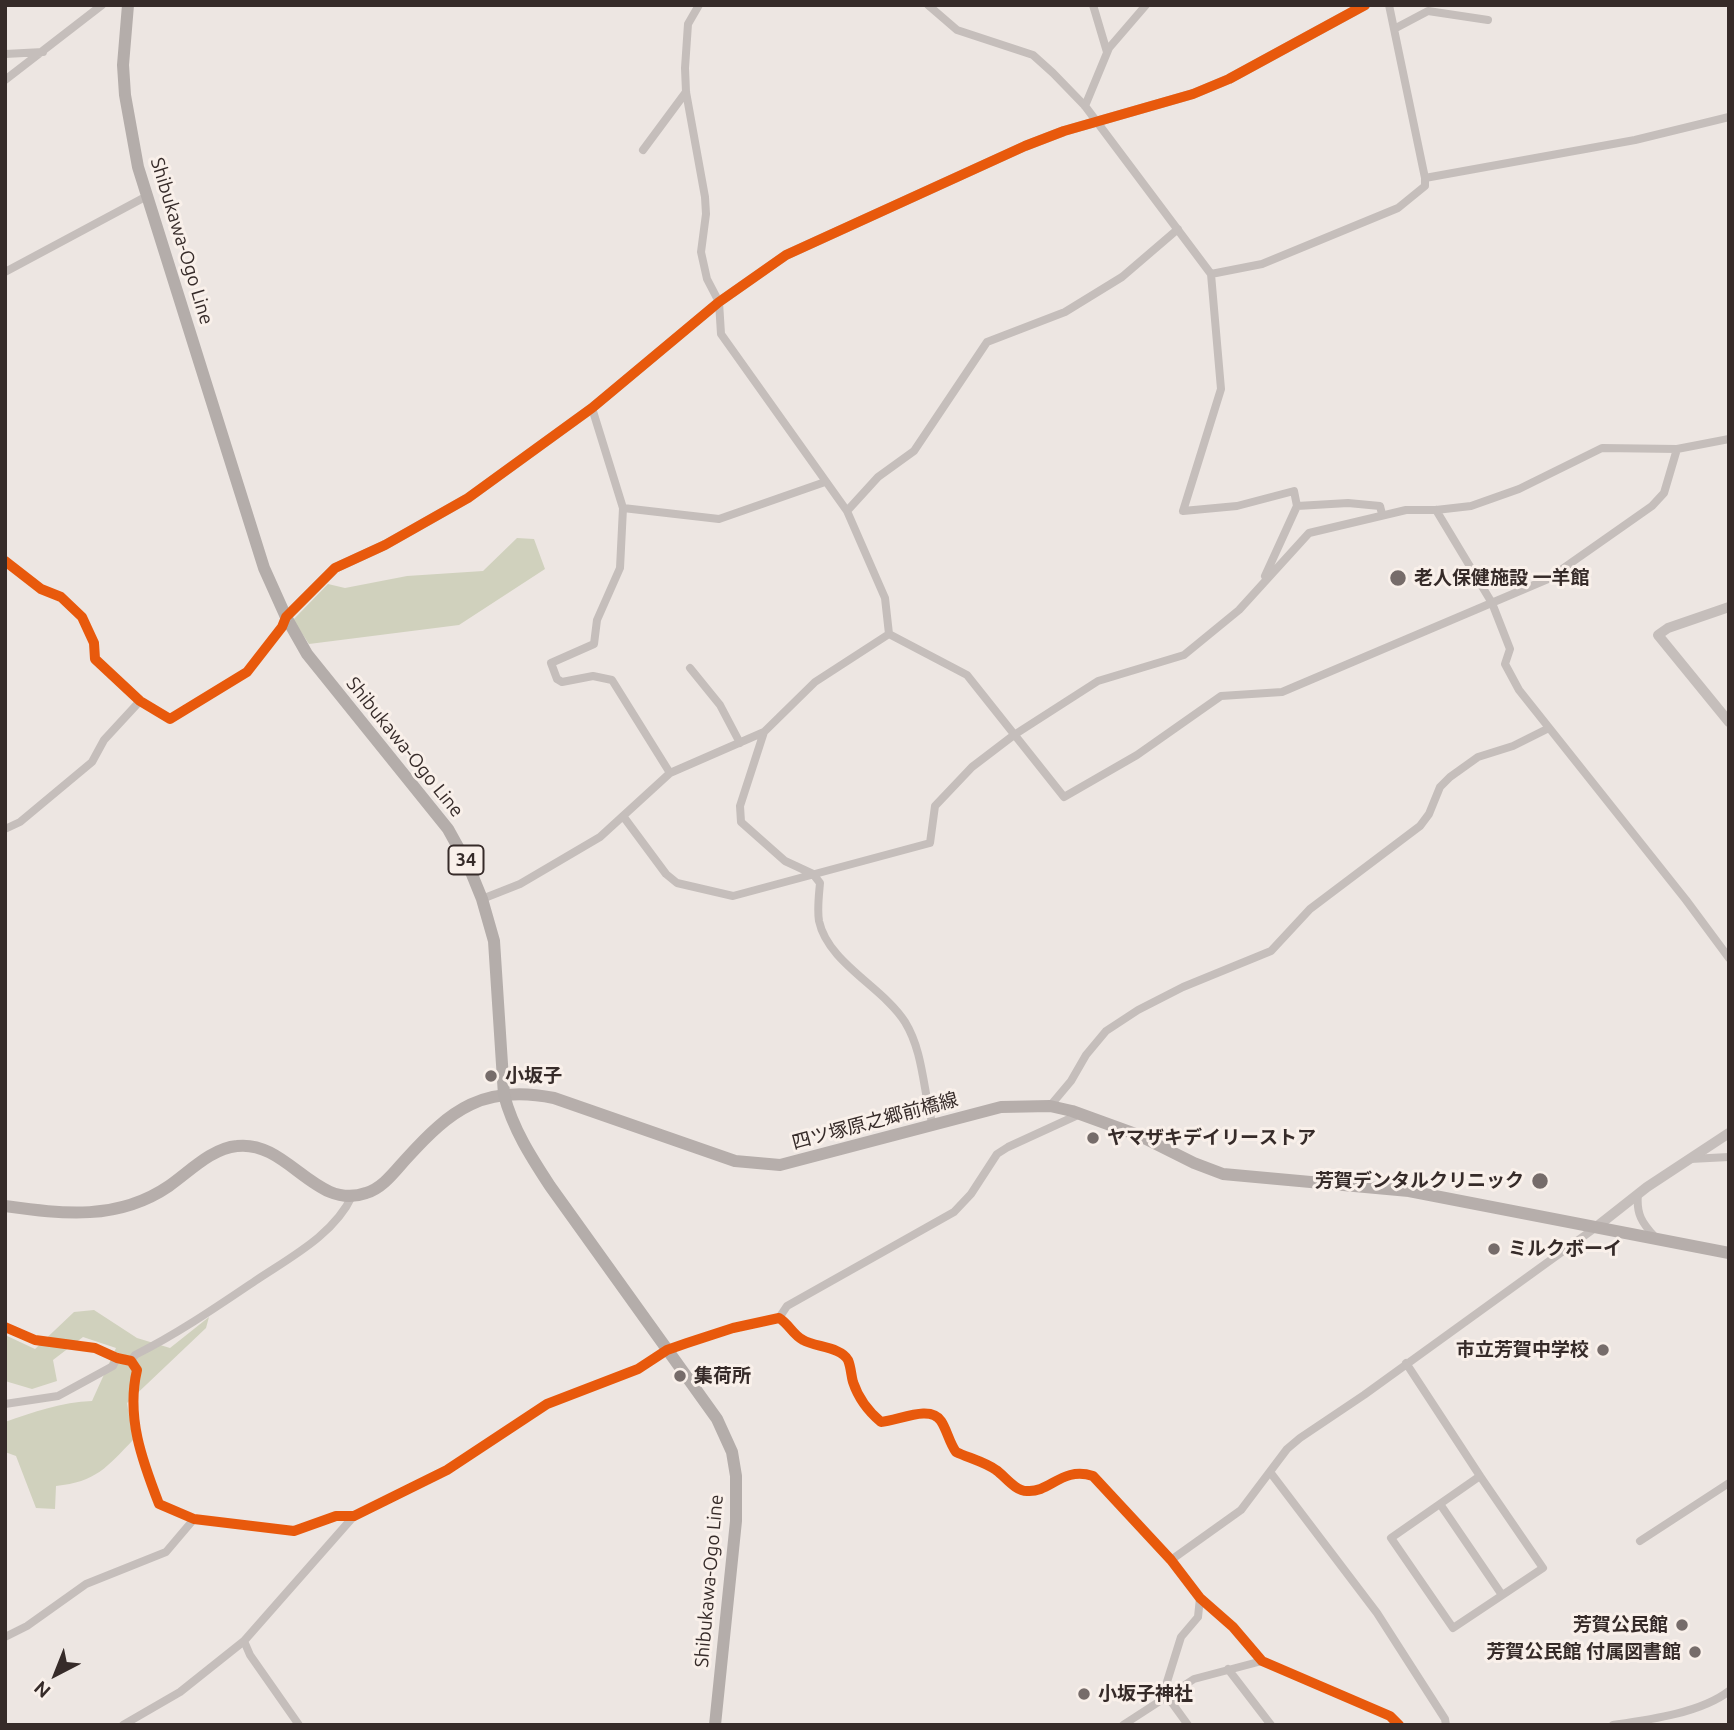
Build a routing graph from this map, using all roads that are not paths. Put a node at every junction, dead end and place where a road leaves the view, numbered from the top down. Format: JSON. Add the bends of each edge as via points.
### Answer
{"nodes":[{"id":1,"x":102,"y":5,"type":"edge"},
{"id":2,"x":128,"y":5,"type":"edge"},
{"id":3,"x":699,"y":5,"type":"edge"},
{"id":4,"x":928,"y":5,"type":"edge"},
{"id":5,"x":1093,"y":5,"type":"edge"},
{"id":6,"x":1146,"y":5,"type":"edge"},
{"id":7,"x":1365,"y":5,"type":"edge"},
{"id":8,"x":1389,"y":5,"type":"edge"},
{"id":9,"x":1488,"y":20,"type":"dead end"},
{"id":10,"x":1394,"y":29,"type":"junction"},
{"id":11,"x":43,"y":52,"type":"junction"},
{"id":12,"x":1107,"y":52,"type":"junction"},
{"id":13,"x":5,"y":54,"type":"edge"},
{"id":14,"x":5,"y":80,"type":"edge"},
{"id":15,"x":686,"y":92,"type":"junction"},
{"id":16,"x":1085,"y":106,"type":"junction"},
{"id":17,"x":1729,"y":117,"type":"edge"},
{"id":18,"x":1096,"y":122,"type":"junction"},
{"id":19,"x":643,"y":150,"type":"dead end"},
{"id":20,"x":1425,"y":178,"type":"junction"},
{"id":21,"x":147,"y":196,"type":"junction"},
{"id":22,"x":1178,"y":229,"type":"junction"},
{"id":23,"x":5,"y":272,"type":"edge"},
{"id":24,"x":1211,"y":274,"type":"junction"},
{"id":25,"x":719,"y":302,"type":"junction"},
{"id":26,"x":592,"y":408,"type":"junction"},
{"id":27,"x":1729,"y":439,"type":"edge"},
{"id":28,"x":1677,"y":449,"type":"junction"},
{"id":29,"x":825,"y":482,"type":"junction"},
{"id":30,"x":1297,"y":506,"type":"junction"},
{"id":31,"x":623,"y":508,"type":"junction"},
{"id":32,"x":1436,"y":510,"type":"junction"},
{"id":33,"x":847,"y":511,"type":"junction"},
{"id":34,"x":1382,"y":514,"type":"junction"},
{"id":35,"x":5,"y":561,"type":"edge"},
{"id":36,"x":1260,"y":587,"type":"junction"},
{"id":37,"x":1492,"y":603,"type":"junction"},
{"id":38,"x":1729,"y":607,"type":"edge"},
{"id":39,"x":286,"y":617,"type":"junction"},
{"id":40,"x":889,"y":634,"type":"junction"},
{"id":41,"x":690,"y":668,"type":"dead end"},
{"id":42,"x":140,"y":701,"type":"junction"},
{"id":43,"x":1729,"y":722,"type":"edge"},
{"id":44,"x":1549,"y":728,"type":"junction"},
{"id":45,"x":764,"y":732,"type":"junction"},
{"id":46,"x":1014,"y":735,"type":"junction"},
{"id":47,"x":740,"y":743,"type":"junction"},
{"id":48,"x":670,"y":773,"type":"junction"},
{"id":49,"x":623,"y":816,"type":"junction"},
{"id":50,"x":5,"y":829,"type":"edge"},
{"id":51,"x":813,"y":874,"type":"junction"},
{"id":52,"x":482,"y":899,"type":"junction"},
{"id":53,"x":1729,"y":958,"type":"edge"},
{"id":54,"x":504,"y":1095,"type":"junction"},
{"id":55,"x":1050,"y":1106,"type":"junction"},
{"id":56,"x":1080,"y":1114,"type":"junction"},
{"id":57,"x":933,"y":1126,"type":"junction"},
{"id":58,"x":1729,"y":1133,"type":"edge"},
{"id":59,"x":1729,"y":1157,"type":"edge"},
{"id":60,"x":1690,"y":1159,"type":"junction"},
{"id":61,"x":1639,"y":1194,"type":"junction"},
{"id":62,"x":352,"y":1196,"type":"junction"},
{"id":63,"x":5,"y":1206,"type":"edge"},
{"id":64,"x":1595,"y":1228,"type":"junction"},
{"id":65,"x":1657,"y":1239,"type":"junction"},
{"id":66,"x":1729,"y":1253,"type":"edge"},
{"id":67,"x":779,"y":1318,"type":"junction"},
{"id":68,"x":5,"y":1327,"type":"edge"},
{"id":69,"x":667,"y":1350,"type":"junction"},
{"id":70,"x":117,"y":1358,"type":"junction"},
{"id":71,"x":131,"y":1361,"type":"junction"},
{"id":72,"x":1406,"y":1363,"type":"junction"},
{"id":73,"x":5,"y":1404,"type":"edge"},
{"id":74,"x":1270,"y":1472,"type":"junction"},
{"id":75,"x":1480,"y":1476,"type":"junction"},
{"id":76,"x":1729,"y":1483,"type":"edge"},
{"id":77,"x":1440,"y":1504,"type":"junction"},
{"id":78,"x":354,"y":1516,"type":"junction"},
{"id":79,"x":194,"y":1519,"type":"junction"},
{"id":80,"x":1640,"y":1541,"type":"dead end"},
{"id":81,"x":1171,"y":1560,"type":"junction"},
{"id":82,"x":1503,"y":1595,"type":"junction"},
{"id":83,"x":1200,"y":1598,"type":"junction"},
{"id":84,"x":5,"y":1637,"type":"edge"},
{"id":85,"x":244,"y":1641,"type":"junction"},
{"id":86,"x":1262,"y":1661,"type":"junction"},
{"id":87,"x":1228,"y":1669,"type":"junction"},
{"id":88,"x":1729,"y":1691,"type":"edge"},
{"id":89,"x":1167,"y":1696,"type":"junction"},
{"id":90,"x":1139,"y":1721,"type":"edge"},
{"id":91,"x":123,"y":1725,"type":"edge"},
{"id":92,"x":299,"y":1725,"type":"edge"},
{"id":93,"x":715,"y":1725,"type":"edge"},
{"id":94,"x":1123,"y":1725,"type":"edge"},
{"id":95,"x":1188,"y":1725,"type":"edge"},
{"id":96,"x":1270,"y":1725,"type":"edge"},
{"id":97,"x":1399,"y":1725,"type":"edge"},
{"id":98,"x":1446,"y":1725,"type":"edge"},
{"id":99,"x":1613,"y":1725,"type":"edge"}],
"edges":[{"from":1,"to":11,"type":"street"},
{"from":2,"to":21,"type":"main road","name":"Shibukawa-Ogo Line","number":"34","via":[[125,95]]},
{"from":3,"to":15,"type":"street","via":[[688,24]]},
{"from":4,"to":16,"type":"street","via":[[957,30],[1034,55]]},
{"from":5,"to":12,"type":"street"},
{"from":6,"to":12,"type":"street"},
{"from":7,"to":18,"type":"street","via":[[1229,79]]},
{"from":8,"to":10,"type":"street"},
{"from":9,"to":10,"type":"street","via":[[1428,11]]},
{"from":10,"to":20,"type":"street"},
{"from":11,"to":13,"type":"street"},
{"from":11,"to":14,"type":"street"},
{"from":12,"to":16,"type":"street"},
{"from":15,"to":19,"type":"street"},
{"from":15,"to":25,"type":"street","via":[[705,197],[701,252],[707,279]]},
{"from":16,"to":18,"type":"street"},
{"from":17,"to":20,"type":"street","via":[[1635,140]]},
{"from":18,"to":22,"type":"street"},
{"from":18,"to":25,"type":"street","via":[[1025,146],[786,255]]},
{"from":20,"to":24,"type":"street","via":[[1425,186],[1398,208],[1262,264]]},
{"from":21,"to":23,"type":"street"},
{"from":21,"to":39,"type":"main road","name":"Shibukawa-Ogo Line","number":"34","via":[[264,568]]},
{"from":22,"to":24,"type":"street"},
{"from":22,"to":33,"type":"street","via":[[1122,277],[1065,312],[987,341],[914,451],[878,477]]},
{"from":24,"to":30,"type":"street","via":[[1222,390],[1183,511],[1237,506],[1294,491]]},
{"from":25,"to":26,"type":"street"},
{"from":25,"to":29,"type":"street","via":[[721,334]]},
{"from":26,"to":31,"type":"street"},
{"from":26,"to":39,"type":"street","via":[[468,498],[377,550],[335,568]]},
{"from":27,"to":28,"type":"street"},
{"from":28,"to":32,"type":"street","via":[[1602,448],[1519,489],[1471,506]]},
{"from":28,"to":37,"type":"street","via":[[1664,493],[1652,506],[1548,579]]},
{"from":29,"to":31,"type":"street","via":[[719,519]]},
{"from":29,"to":33,"type":"street"},
{"from":30,"to":34,"type":"street","via":[[1380,506]]},
{"from":30,"to":36,"type":"street"},
{"from":31,"to":48,"type":"street","via":[[620,568],[597,620],[594,645],[551,663],[556,679],[562,682],[593,676],[612,680]]},
{"from":32,"to":34,"type":"street"},
{"from":32,"to":37,"type":"street"},
{"from":33,"to":40,"type":"street","via":[[885,598]]},
{"from":34,"to":36,"type":"street","via":[[1309,533]]},
{"from":35,"to":42,"type":"street","via":[[41,589],[61,597],[82,617],[94,643],[95,659]]},
{"from":36,"to":46,"type":"street","via":[[1184,654],[1098,681]]},
{"from":37,"to":44,"type":"street","via":[[1510,649],[1505,664]]},
{"from":37,"to":46,"type":"street","via":[[1282,692],[1221,696],[1137,755],[1064,797]]},
{"from":38,"to":43,"type":"street","via":[[1658,635]]},
{"from":39,"to":42,"type":"street","via":[[247,672],[170,719]]},
{"from":39,"to":52,"type":"main road","name":"Shibukawa-Ogo Line","number":"34","via":[[307,654],[448,829]]},
{"from":40,"to":45,"type":"street","via":[[815,682]]},
{"from":40,"to":46,"type":"street","via":[[967,675]]},
{"from":41,"to":47,"type":"street","via":[[720,705]]},
{"from":42,"to":50,"type":"street","via":[[104,740],[92,762],[20,822]]},
{"from":44,"to":53,"type":"street"},
{"from":44,"to":55,"type":"street","via":[[1478,757],[1450,777],[1420,826],[1310,909],[1271,951],[1183,987],[1106,1031]]},
{"from":45,"to":47,"type":"street"},
{"from":45,"to":51,"type":"street","via":[[740,806],[741,822],[785,862]]},
{"from":46,"to":51,"type":"street","via":[[972,767],[935,806],[930,843]]},
{"from":47,"to":48,"type":"street"},
{"from":48,"to":49,"type":"street"},
{"from":49,"to":51,"type":"street","via":[[677,883],[733,896]]},
{"from":49,"to":52,"type":"street","via":[[600,837],[520,884]]},
{"from":51,"to":57,"type":"street","via":[[820,883],[819,922],[830,944],[898,1013],[910,1033]]},
{"from":52,"to":54,"type":"main road","name":"Shibukawa-Ogo Line","number":"34","via":[[494,940]]},
{"from":54,"to":57,"type":"main road","name":"四ツ塚原之郷前橋線","via":[[534,1094],[565,1102],[753,1164],[800,1161]]},
{"from":54,"to":62,"type":"main road","name":"四ツ塚原之郷前橋線","via":[[466,1105],[386,1180],[369,1193]]},
{"from":54,"to":69,"type":"main road","name":"Shibukawa-Ogo Line","number":"34","via":[[527,1151]]},
{"from":55,"to":56,"type":"main road","name":"四ツ塚原之郷前橋線"},
{"from":55,"to":57,"type":"main road","name":"四ツ塚原之郷前橋線","via":[[1001,1107]]},
{"from":56,"to":64,"type":"main road","name":"四ツ塚原之郷前橋線","via":[[1223,1174],[1409,1191]]},
{"from":56,"to":67,"type":"street","via":[[997,1154],[954,1212],[787,1306]]},
{"from":58,"to":60,"type":"street"},
{"from":59,"to":60,"type":"street"},
{"from":60,"to":61,"type":"street"},
{"from":61,"to":64,"type":"street"},
{"from":61,"to":65,"type":"street","via":[[1641,1223]]},
{"from":62,"to":63,"type":"main road","via":[[321,1187],[271,1152],[236,1146],[128,1207],[71,1214]]},
{"from":62,"to":71,"type":"street","via":[[320,1237]]},
{"from":64,"to":65,"type":"main road","name":"四ツ塚原之郷前橋線"},
{"from":64,"to":72,"type":"street"},
{"from":65,"to":66,"type":"main road","name":"四ツ塚原之郷前橋線"},
{"from":67,"to":69,"type":"street"},
{"from":67,"to":81,"type":"street","via":[[804,1341],[848,1359],[853,1384],[881,1422],[926,1412],[935,1415],[956,1452],[994,1468],[1028,1492],[1069,1474],[1093,1476]]},
{"from":68,"to":70,"type":"street","via":[[35,1340],[95,1348]]},
{"from":69,"to":78,"type":"street","via":[[638,1369],[547,1404],[447,1469]]},
{"from":69,"to":93,"type":"main road","name":"Shibukawa-Ogo Line","number":"34","via":[[717,1419],[732,1452],[736,1476],[736,1521]]},
{"from":70,"to":71,"type":"street"},
{"from":70,"to":73,"type":"street","via":[[113,1366],[58,1396]]},
{"from":71,"to":79,"type":"street","via":[[137,1370],[132,1391],[138,1449],[159,1504]]},
{"from":72,"to":74,"type":"street","via":[[1300,1438]]},
{"from":72,"to":75,"type":"street"},
{"from":74,"to":81,"type":"street","via":[[1241,1510]]},
{"from":74,"to":98,"type":"street","via":[[1377,1613]]},
{"from":75,"to":77,"type":"street"},
{"from":75,"to":82,"type":"street","via":[[1543,1568]]},
{"from":76,"to":80,"type":"street"},
{"from":77,"to":82,"type":"street"},
{"from":77,"to":82,"type":"street","via":[[1391,1538],[1453,1628]]},
{"from":78,"to":79,"type":"street","via":[[336,1516],[294,1531]]},
{"from":78,"to":85,"type":"street"},
{"from":79,"to":84,"type":"street","via":[[166,1552],[86,1584]]},
{"from":81,"to":83,"type":"street"},
{"from":83,"to":86,"type":"street"},
{"from":83,"to":89,"type":"street","via":[[1198,1617],[1181,1637],[1174,1657]]},
{"from":85,"to":91,"type":"street","via":[[180,1692]]},
{"from":85,"to":92,"type":"street"},
{"from":86,"to":87,"type":"street"},
{"from":86,"to":97,"type":"street"},
{"from":87,"to":89,"type":"street","via":[[1194,1679]]},
{"from":87,"to":96,"type":"street"},
{"from":88,"to":99,"type":"street","via":[[1719,1699],[1678,1712]]},
{"from":89,"to":90,"type":"street"},
{"from":89,"to":95,"type":"street"},
{"from":90,"to":94,"type":"street"}]}
